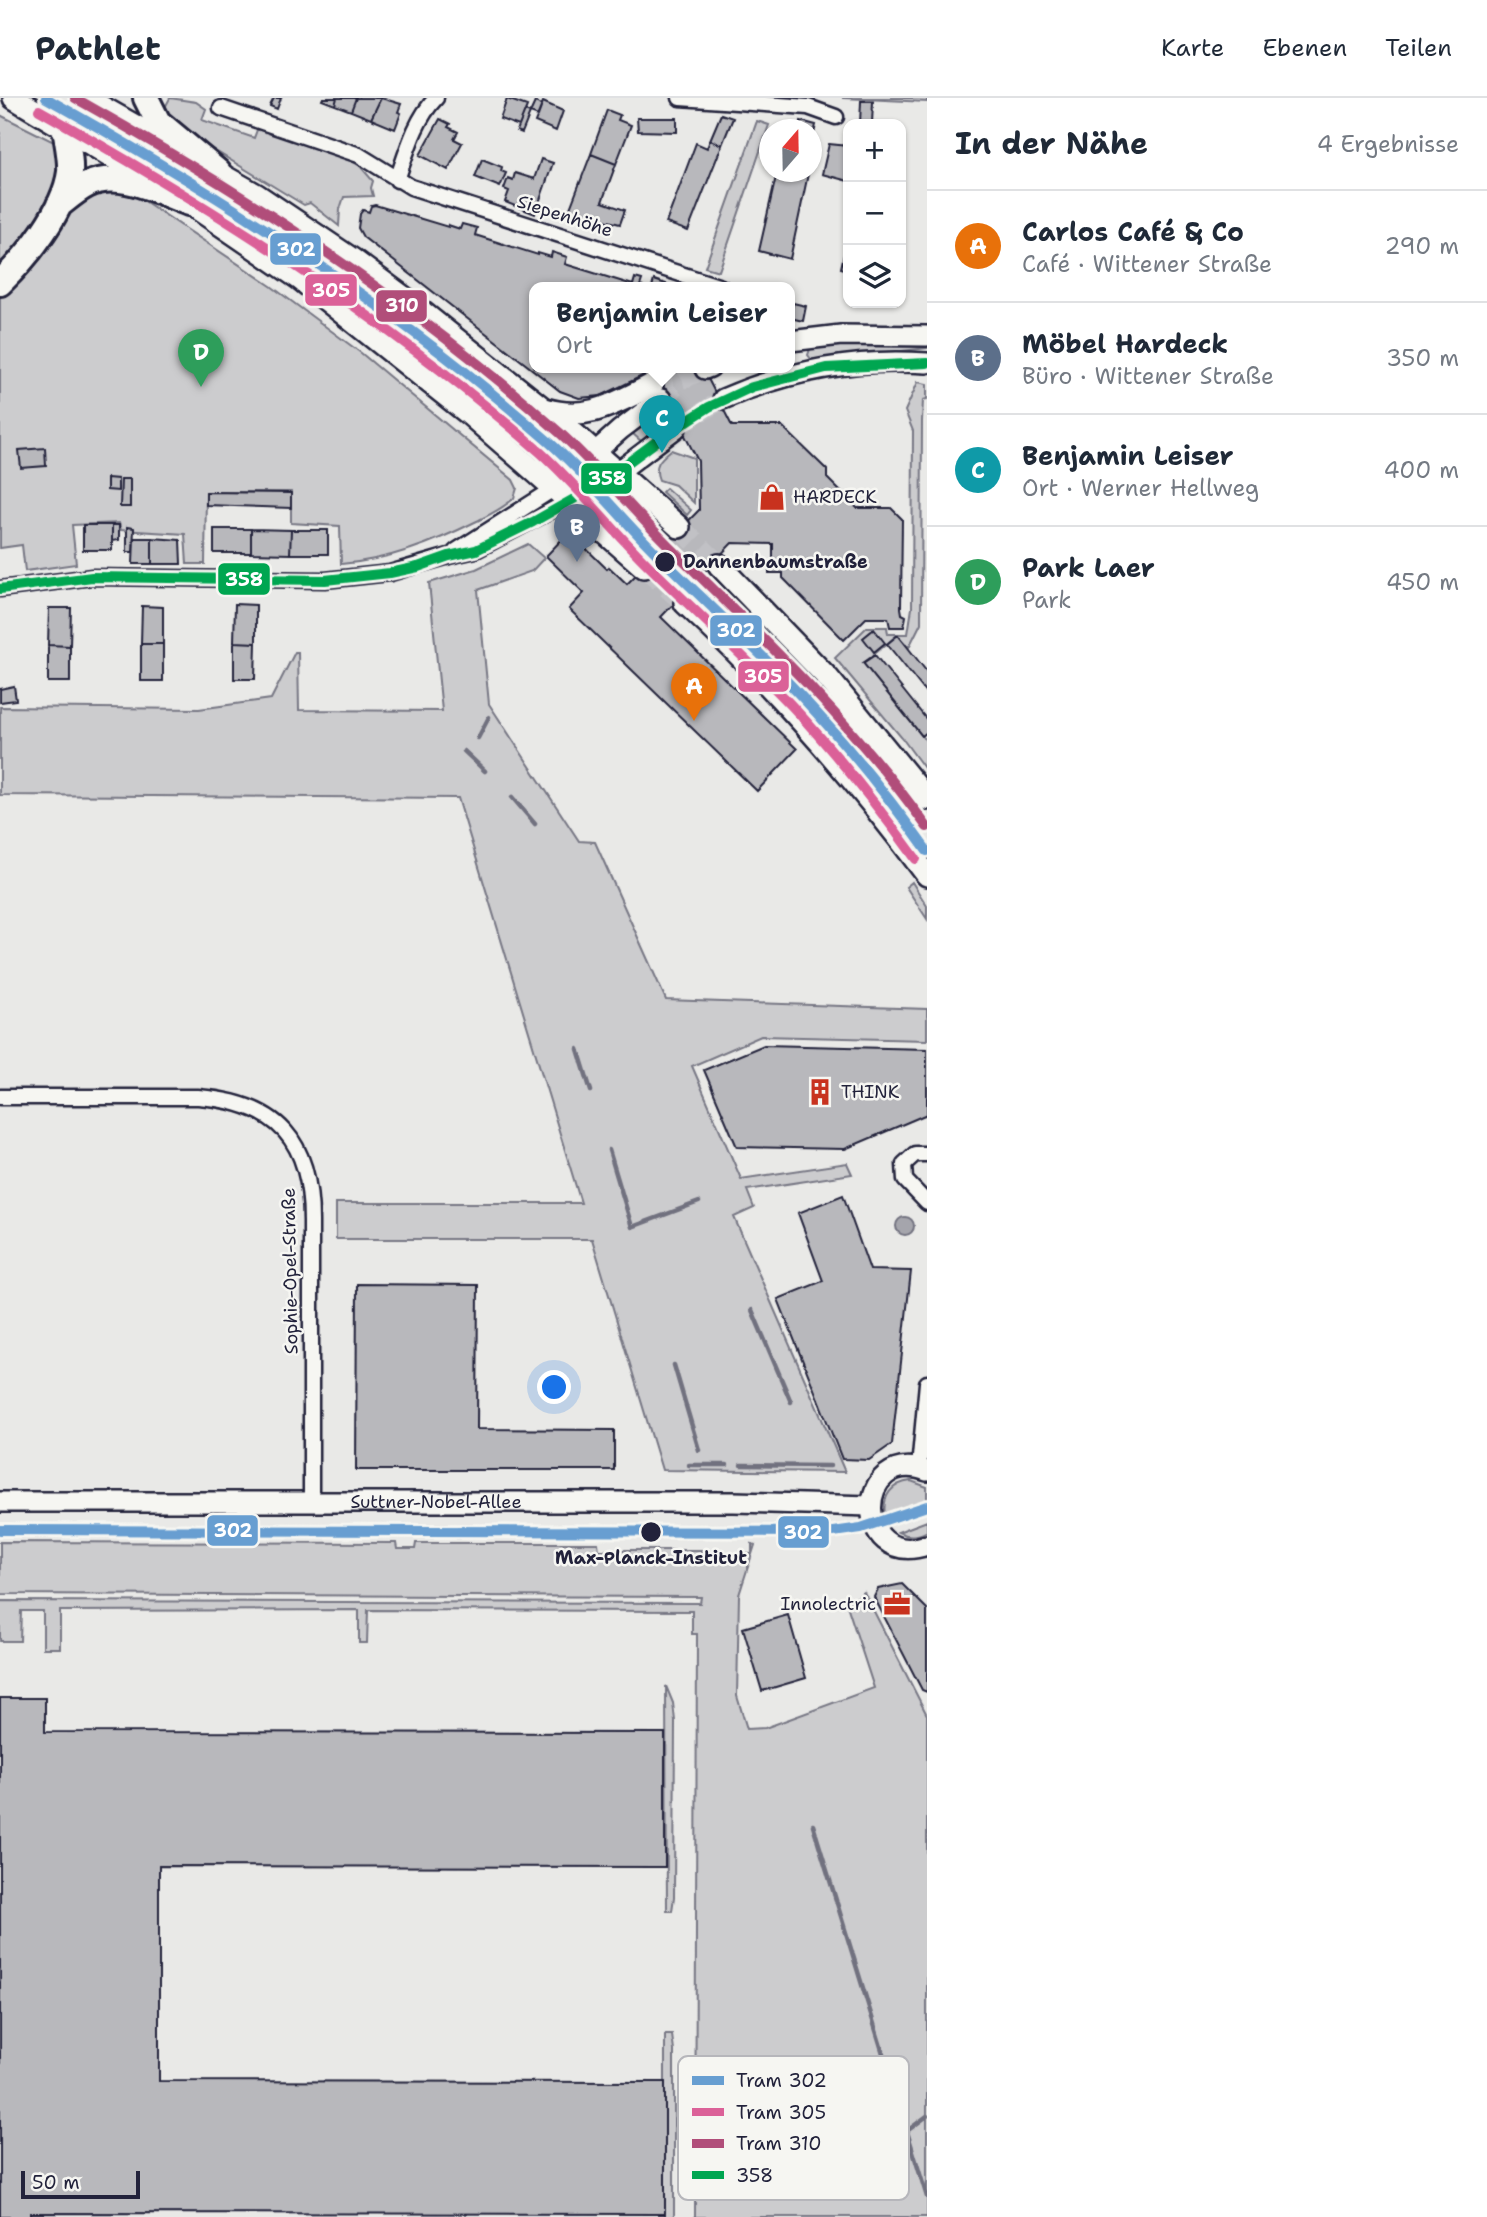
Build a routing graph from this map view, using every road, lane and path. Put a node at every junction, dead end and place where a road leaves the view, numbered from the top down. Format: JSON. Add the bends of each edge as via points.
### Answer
{"nodes":[{"id":1,"x":14,"y":98,"type":"edge"},
{"id":2,"x":86,"y":98,"type":"edge"},
{"id":3,"x":146,"y":98,"type":"edge"},
{"id":4,"x":436,"y":98,"type":"edge"},
{"id":5,"x":680,"y":98,"type":"edge"},
{"id":6,"x":221,"y":108,"type":"dead end"},
{"id":7,"x":836,"y":117,"type":"dead end"},
{"id":8,"x":65,"y":128,"type":"junction"},
{"id":9,"x":218,"y":172,"type":"junction"},
{"id":10,"x":397,"y":180,"type":"junction"},
{"id":11,"x":189,"y":203,"type":"junction"},
{"id":12,"x":59,"y":205,"type":"junction"},
{"id":13,"x":706,"y":282,"type":"edge"},
{"id":14,"x":0,"y":283,"type":"edge"},
{"id":15,"x":927,"y":336,"type":"edge"},
{"id":16,"x":795,"y":340,"type":"edge"},
{"id":17,"x":927,"y":363,"type":"edge"},
{"id":18,"x":795,"y":370,"type":"edge"},
{"id":19,"x":777,"y":373,"type":"edge"},
{"id":20,"x":657,"y":392,"type":"joint"},
{"id":21,"x":723,"y":400,"type":"tunnel mouth"},
{"id":22,"x":543,"y":408,"type":"junction"},
{"id":23,"x":676,"y":428,"type":"tunnel mouth"},
{"id":24,"x":595,"y":451,"type":"junction"},
{"id":25,"x":618,"y":471,"type":"junction"},
{"id":26,"x":562,"y":494,"type":"junction"},
{"id":27,"x":680,"y":527,"type":"tunnel mouth"},
{"id":28,"x":719,"y":565,"type":"tunnel mouth"},
{"id":29,"x":644,"y":567,"type":"tunnel mouth"},
{"id":30,"x":0,"y":589,"type":"edge"},
{"id":31,"x":685,"y":603,"type":"tunnel mouth"},
{"id":32,"x":927,"y":799,"type":"edge"},
{"id":33,"x":927,"y":875,"type":"edge"},
{"id":34,"x":0,"y":1097,"type":"edge"},
{"id":35,"x":927,"y":1154,"type":"edge"},
{"id":36,"x":927,"y":1203,"type":"edge"},
{"id":37,"x":927,"y":1382,"type":"edge"},
{"id":38,"x":923,"y":1469,"type":"edge"},
{"id":39,"x":311,"y":1501,"type":"junction"},
{"id":40,"x":0,"y":1502,"type":"edge"},
{"id":41,"x":870,"y":1506,"type":"junction"},
{"id":42,"x":927,"y":1546,"type":"edge"}],
"edges":[{"from":1,"to":8,"type":"main road"},
{"from":2,"to":9,"type":"main road"},
{"from":3,"to":9,"type":"highway","via":[[158,122]]},
{"from":4,"to":10,"type":"street","via":[[415,130]]},
{"from":5,"to":7,"type":"street","via":[[808,107]]},
{"from":6,"to":10,"type":"street","name":"Siepenhöhe","via":[[359,155]]},
{"from":8,"to":11,"type":"main road"},
{"from":8,"to":12,"type":"highway","via":[[70,172]]},
{"from":9,"to":22,"type":"main road","via":[[343,252]]},
{"from":10,"to":13,"type":"street","name":"Siepenhöhe"},
{"from":11,"to":12,"type":"highway","via":[[111,179],[87,185]]},
{"from":11,"to":26,"type":"main road","via":[[366,330]]},
{"from":12,"to":14,"type":"highway","via":[[24,258]]},
{"from":15,"to":16,"type":"street","via":[[841,335]]},
{"from":17,"to":18,"type":"street"},
{"from":19,"to":21,"type":"street"},
{"from":20,"to":22,"type":"main road","via":[[589,413],[562,414]]},
{"from":20,"to":24,"type":"street"},
{"from":22,"to":24,"type":"main road"},
{"from":23,"to":25,"type":"street"},
{"from":24,"to":25,"type":"main road"},
{"from":24,"to":26,"type":"street"},
{"from":25,"to":26,"type":"street"},
{"from":25,"to":27,"type":"main road"},
{"from":26,"to":29,"type":"main road"},
{"from":26,"to":30,"type":"street","via":[[484,547],[390,573],[324,580],[92,577]]},
{"from":28,"to":32,"type":"main road","via":[[828,678]]},
{"from":31,"to":33,"type":"main road","via":[[795,712]]},
{"from":34,"to":39,"type":"street","name":"Sophie-Opel-Straße","via":[[226,1099],[257,1109],[283,1128],[300,1153],[309,1183],[312,1221]]},
{"from":35,"to":36,"type":"street","via":[[915,1154],[904,1164],[905,1180]]},
{"from":37,"to":38,"type":"street"},
{"from":38,"to":41,"type":"street","via":[[897,1469],[888,1474],[874,1490]]},
{"from":39,"to":40,"type":"street","name":"Suttner-Nobel-Allee"},
{"from":39,"to":41,"type":"street","name":"Suttner-Nobel-Allee"},
{"from":41,"to":42,"type":"street","via":[[873,1524],[892,1544]]}]}
